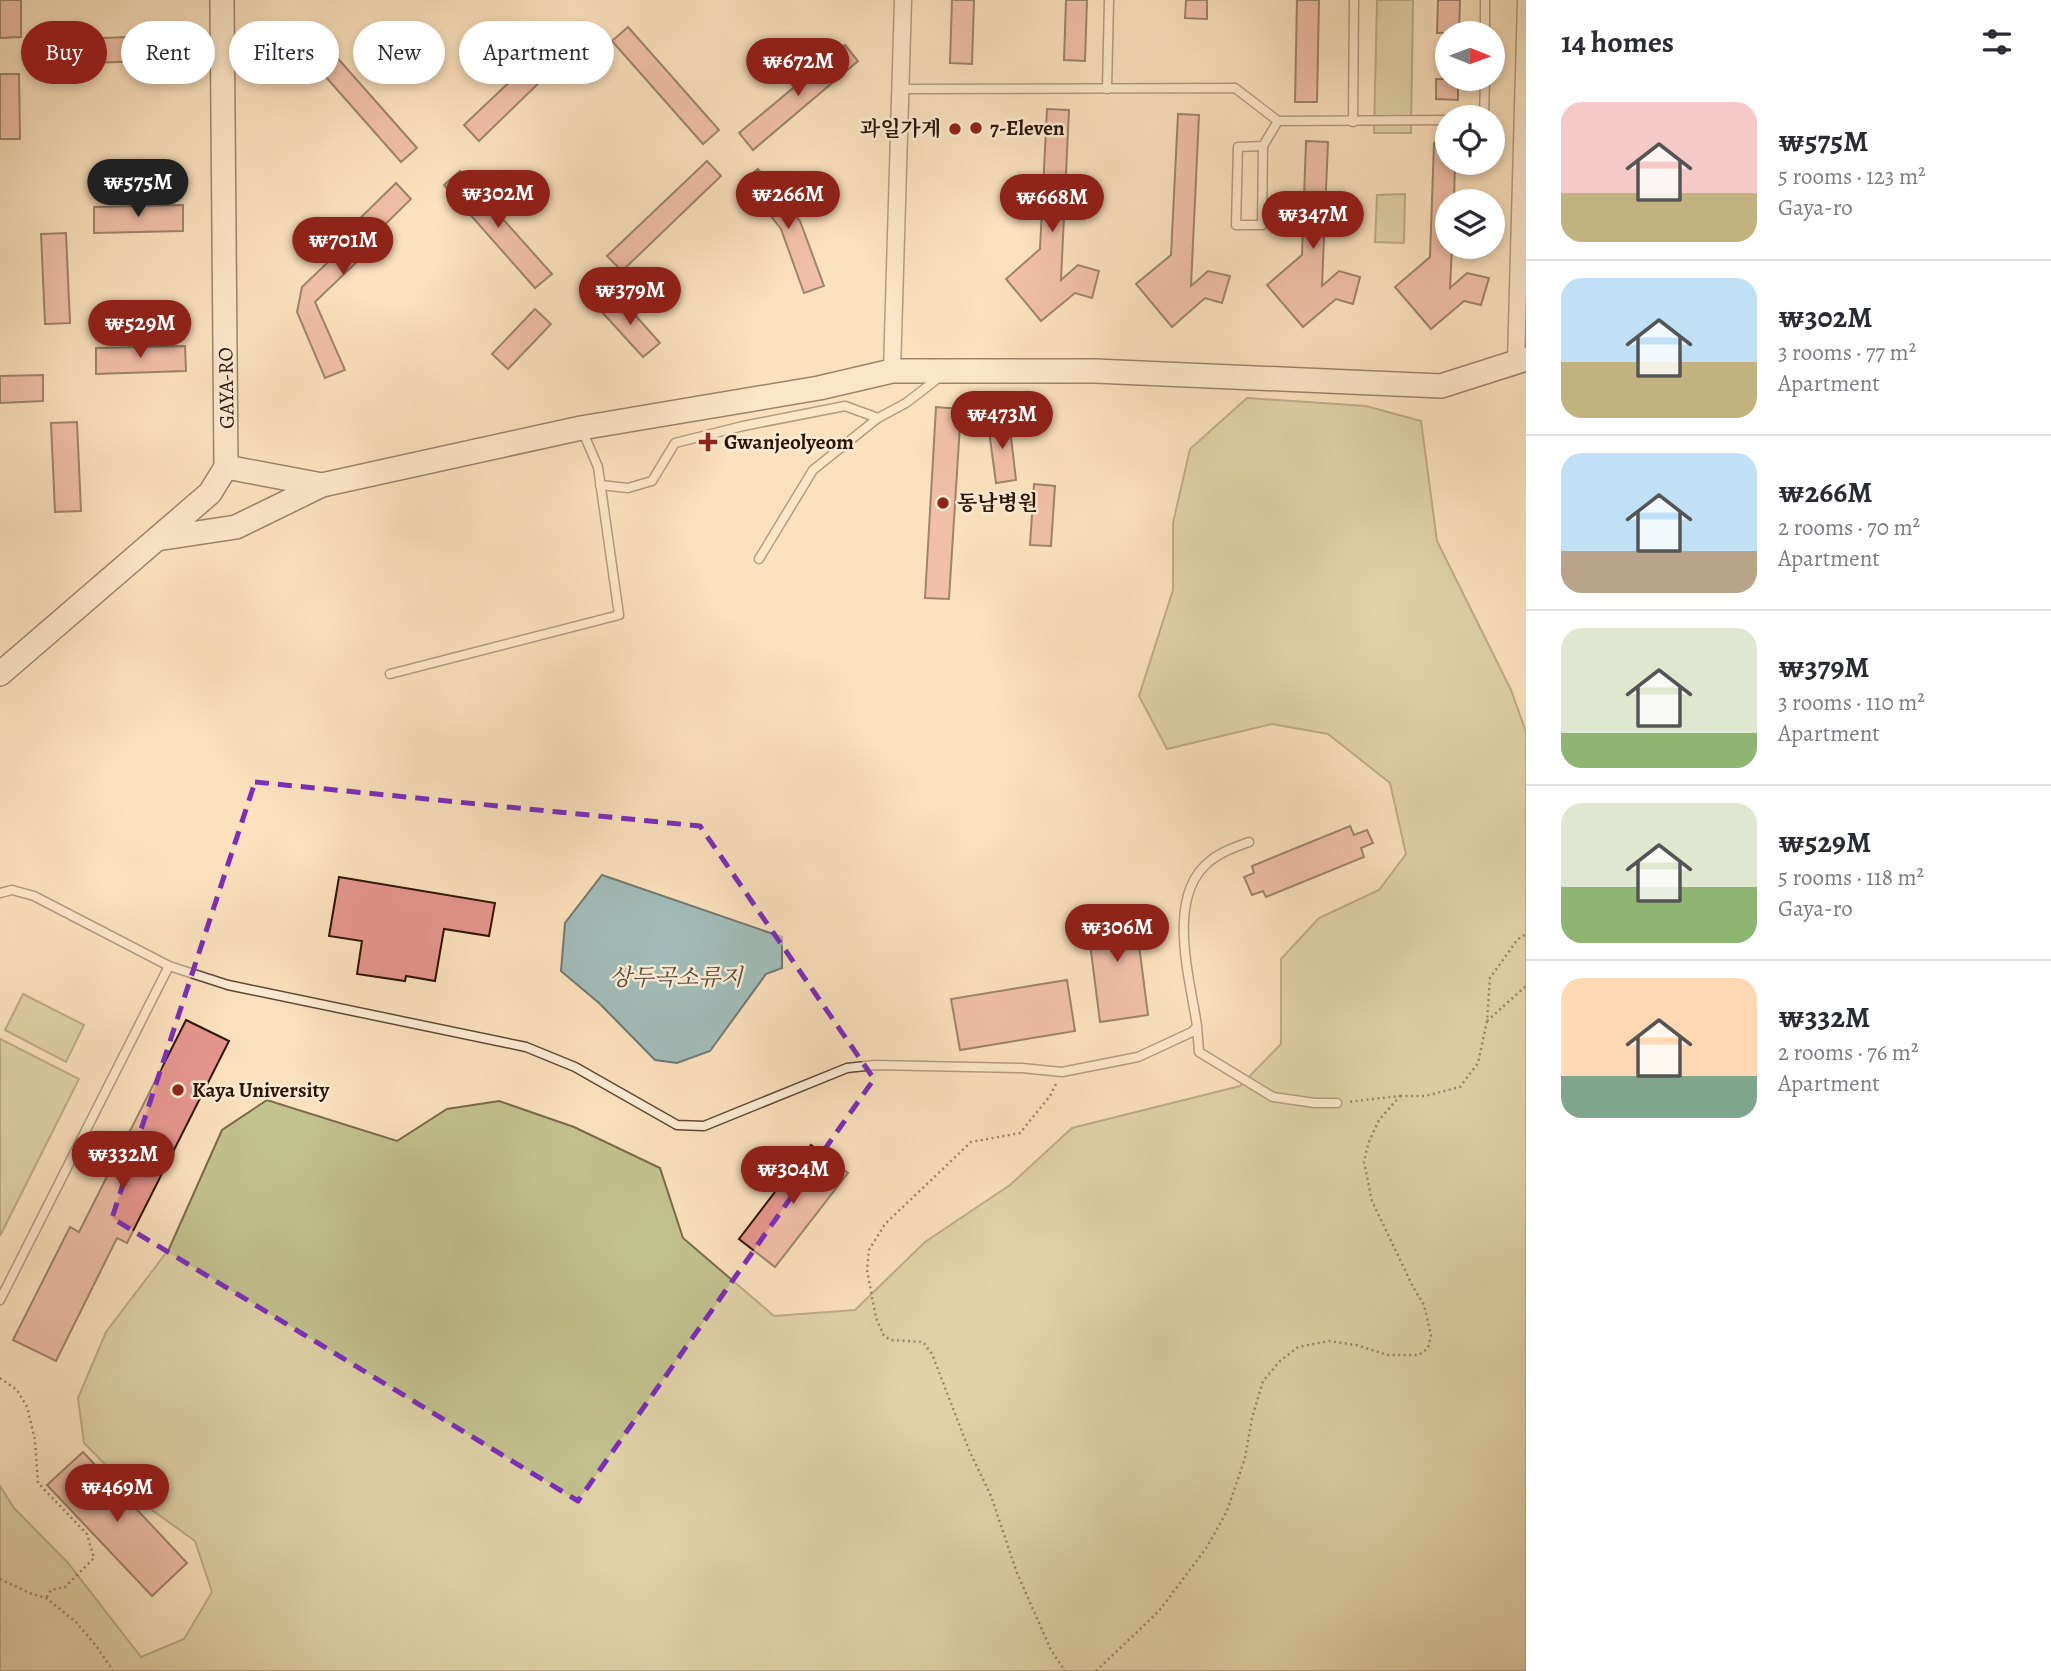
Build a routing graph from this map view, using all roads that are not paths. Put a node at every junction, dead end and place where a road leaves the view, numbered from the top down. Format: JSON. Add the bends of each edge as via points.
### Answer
{"nodes":[{"id":1,"x":222,"y":0,"type":"edge"},
{"id":2,"x":904,"y":0,"type":"edge"},
{"id":3,"x":1109,"y":0,"type":"edge"},
{"id":4,"x":1354,"y":0,"type":"edge"},
{"id":5,"x":1485,"y":0,"type":"edge"},
{"id":6,"x":1526,"y":0,"type":"edge"},
{"id":7,"x":1526,"y":7,"type":"edge"},
{"id":8,"x":1485,"y":21,"type":"edge"},
{"id":9,"x":901,"y":89,"type":"junction"},
{"id":10,"x":1107,"y":89,"type":"junction"},
{"id":11,"x":1435,"y":120,"type":"edge"},
{"id":12,"x":1278,"y":121,"type":"junction"},
{"id":13,"x":1353,"y":122,"type":"junction"},
{"id":14,"x":1263,"y":146,"type":"junction"},
{"id":15,"x":1521,"y":360,"type":"edge"},
{"id":16,"x":892,"y":371,"type":"junction"},
{"id":17,"x":948,"y":371,"type":"junction"},
{"id":18,"x":878,"y":418,"type":"junction"},
{"id":19,"x":581,"y":428,"type":"junction"},
{"id":20,"x":226,"y":467,"type":"junction"},
{"id":21,"x":322,"y":485,"type":"junction"},
{"id":22,"x":600,"y":485,"type":"junction"},
{"id":23,"x":157,"y":539,"type":"junction"},
{"id":24,"x":758,"y":559,"type":"dead end"},
{"id":25,"x":0,"y":674,"type":"edge"},
{"id":26,"x":390,"y":674,"type":"dead end"},
{"id":27,"x":1249,"y":842,"type":"dead end"},
{"id":28,"x":0,"y":893,"type":"edge"},
{"id":29,"x":169,"y":966,"type":"junction"},
{"id":30,"x":1197,"y":1026,"type":"junction"},
{"id":31,"x":1337,"y":1103,"type":"road end"},
{"id":32,"x":0,"y":1300,"type":"edge"}],
"edges":[{"from":1,"to":20,"type":"street","name":"GAYA-RO"},
{"from":2,"to":9,"type":"street"},
{"from":3,"to":10,"type":"lane"},
{"from":4,"to":13,"type":"lane"},
{"from":5,"to":8,"type":"lane"},
{"from":6,"to":7,"type":"street"},
{"from":7,"to":15,"type":"street"},
{"from":9,"to":10,"type":"lane"},
{"from":9,"to":16,"type":"street"},
{"from":10,"to":12,"type":"lane","via":[[1235,88]]},
{"from":11,"to":13,"type":"lane"},
{"from":12,"to":13,"type":"lane"},
{"from":12,"to":14,"type":"lane"},
{"from":14,"to":14,"type":"lane","via":[[1262,225],[1236,225],[1238,147]]},
{"from":15,"to":17,"type":"street","via":[[1441,386],[1095,371]]},
{"from":16,"to":17,"type":"street"},
{"from":16,"to":19,"type":"street","via":[[819,388]]},
{"from":17,"to":18,"type":"lane"},
{"from":18,"to":22,"type":"lane","via":[[845,406],[743,426],[676,443],[652,481],[628,488]]},
{"from":18,"to":24,"type":"lane","via":[[813,470]]},
{"from":19,"to":21,"type":"street"},
{"from":19,"to":22,"type":"lane","via":[[598,467]]},
{"from":20,"to":21,"type":"street"},
{"from":20,"to":23,"type":"street","via":[[210,493]]},
{"from":21,"to":23,"type":"street","via":[[236,527]]},
{"from":22,"to":26,"type":"lane","via":[[620,615]]},
{"from":23,"to":25,"type":"street"},
{"from":27,"to":30,"type":"lane","via":[[1207,862],[1183,908]]},
{"from":28,"to":29,"type":"lane","via":[[12,890],[34,896]]},
{"from":29,"to":30,"type":"lane","via":[[228,985],[526,1047],[575,1067],[677,1125],[704,1126],[847,1068],[875,1065],[1062,1072],[1138,1057]]},
{"from":29,"to":32,"type":"lane"},
{"from":30,"to":31,"type":"lane","via":[[1199,1052],[1273,1097]]}]}
